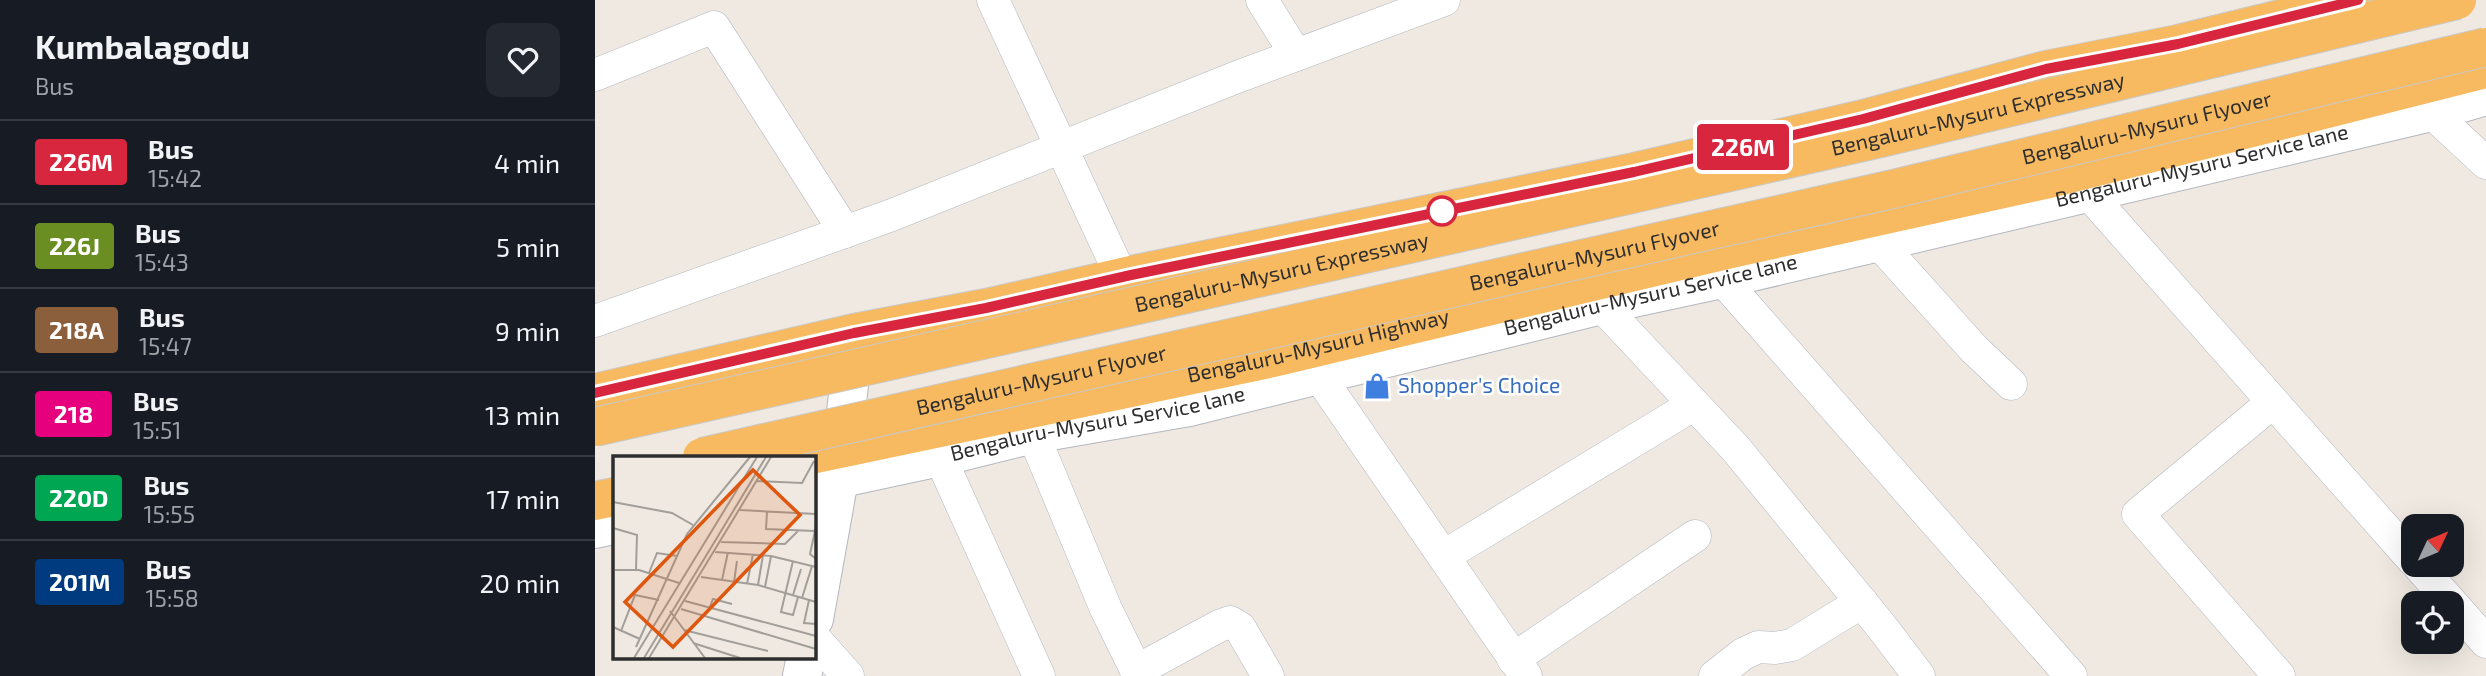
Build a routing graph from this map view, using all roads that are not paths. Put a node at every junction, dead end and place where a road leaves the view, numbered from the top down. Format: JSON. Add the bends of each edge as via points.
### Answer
{"nodes":[{"id":1,"x":993,"y":0,"type":"edge"},
{"id":2,"x":1262,"y":0,"type":"edge"},
{"id":3,"x":1444,"y":0,"type":"edge"},
{"id":4,"x":2285,"y":0,"type":"edge"},
{"id":5,"x":2358,"y":0,"type":"edge"},
{"id":6,"x":2457,"y":0,"type":"edge"},
{"id":7,"x":2486,"y":47,"type":"edge"},
{"id":8,"x":1296,"y":55,"type":"junction"},
{"id":9,"x":2486,"y":69,"type":"edge"},
{"id":10,"x":595,"y":75,"type":"edge"},
{"id":11,"x":2486,"y":96,"type":"edge"},
{"id":12,"x":2431,"y":112,"type":"junction"},
{"id":13,"x":2340,"y":120,"type":"junction"},
{"id":14,"x":1061,"y":148,"type":"junction"},
{"id":15,"x":2486,"y":163,"type":"edge"},
{"id":16,"x":2088,"y":193,"type":"junction"},
{"id":17,"x":845,"y":232,"type":"junction"},
{"id":18,"x":1878,"y":242,"type":"junction"},
{"id":19,"x":1115,"y":263,"type":"junction"},
{"id":20,"x":1722,"y":279,"type":"junction"},
{"id":21,"x":1601,"y":305,"type":"junction"},
{"id":22,"x":595,"y":320,"type":"edge"},
{"id":23,"x":854,"y":333,"type":"junction"},
{"id":24,"x":595,"y":376,"type":"edge"},
{"id":25,"x":1319,"y":376,"type":"junction"},
{"id":26,"x":2011,"y":384,"type":"dead end"},
{"id":27,"x":595,"y":393,"type":"edge"},
{"id":28,"x":2273,"y":402,"type":"junction"},
{"id":29,"x":1693,"y":405,"type":"junction"},
{"id":30,"x":595,"y":427,"type":"edge"},
{"id":31,"x":1033,"y":434,"type":"junction"},
{"id":32,"x":706,"y":456,"type":"edge"},
{"id":33,"x":940,"y":457,"type":"junction"},
{"id":34,"x":815,"y":463,"type":"edge"},
{"id":35,"x":831,"y":471,"type":"edge"},
{"id":36,"x":613,"y":476,"type":"edge"},
{"id":37,"x":595,"y":480,"type":"edge"},
{"id":38,"x":613,"y":497,"type":"edge"},
{"id":39,"x":595,"y":501,"type":"edge"},
{"id":40,"x":613,"y":525,"type":"edge"},
{"id":41,"x":595,"y":529,"type":"edge"},
{"id":42,"x":1695,"y":536,"type":"dead end"},
{"id":43,"x":2401,"y":546,"type":"edge"},
{"id":44,"x":1444,"y":556,"type":"junction"},
{"id":45,"x":2429,"y":578,"type":"edge"},
{"id":46,"x":1862,"y":602,"type":"junction"},
{"id":47,"x":815,"y":610,"type":"edge"},
{"id":48,"x":815,"y":639,"type":"edge"},
{"id":49,"x":2486,"y":642,"type":"edge"},
{"id":50,"x":806,"y":658,"type":"edge"},
{"id":51,"x":1519,"y":668,"type":"edge"},
{"id":52,"x":1137,"y":673,"type":"edge"},
{"id":53,"x":802,"y":676,"type":"edge"},
{"id":54,"x":848,"y":676,"type":"edge"},
{"id":55,"x":1039,"y":676,"type":"edge"},
{"id":56,"x":1268,"y":676,"type":"edge"},
{"id":57,"x":1715,"y":676,"type":"edge"},
{"id":58,"x":1919,"y":676,"type":"edge"},
{"id":59,"x":2071,"y":676,"type":"edge"},
{"id":60,"x":2279,"y":676,"type":"edge"}],
"edges":[{"from":1,"to":14,"type":"street"},
{"from":2,"to":8,"type":"street"},
{"from":3,"to":8,"type":"street"},
{"from":4,"to":19,"type":"street","name":"Bengaluru-Mysuru Expressway","via":[[1815,115]]},
{"from":5,"to":23,"type":"highway","name":"Bengaluru-Mysuru Expressway","via":[[2178,44],[2046,69],[1863,119],[1634,172]]},
{"from":6,"to":30,"type":"highway","name":"Bengaluru-Mysuru Expressway","bridge":true,"via":[[1868,141]]},
{"from":7,"to":32,"type":"highway","name":"Bengaluru-Mysuru Flyover","bridge":true,"via":[[1893,189]]},
{"from":8,"to":14,"type":"street"},
{"from":9,"to":13,"type":"highway","name":"Bengaluru-Mysuru Highway"},
{"from":10,"to":17,"type":"street","via":[[714,27]]},
{"from":11,"to":12,"type":"street","name":"Bengaluru-Mysuru Service lane"},
{"from":12,"to":13,"type":"street","name":"Bengaluru-Mysuru Service lane"},
{"from":12,"to":15,"type":"street"},
{"from":13,"to":16,"type":"street","name":"Bengaluru-Mysuru Service lane"},
{"from":13,"to":35,"type":"highway","name":"Bengaluru-Mysuru Highway","via":[[1731,249],[1273,358]]},
{"from":14,"to":17,"type":"street"},
{"from":14,"to":19,"type":"street"},
{"from":16,"to":18,"type":"street","name":"Bengaluru-Mysuru Service lane"},
{"from":16,"to":28,"type":"street"},
{"from":17,"to":22,"type":"street"},
{"from":18,"to":20,"type":"street","name":"Bengaluru-Mysuru Service lane"},
{"from":18,"to":26,"type":"street"},
{"from":19,"to":24,"type":"street","name":"Bengaluru-Mysuru Expressway"},
{"from":20,"to":21,"type":"street","name":"Bengaluru-Mysuru Service lane"},
{"from":20,"to":59,"type":"street"},
{"from":21,"to":25,"type":"street","name":"Bengaluru-Mysuru Service lane"},
{"from":21,"to":29,"type":"street"},
{"from":23,"to":27,"type":"highway","name":"Bengaluru-Mysuru Expressway"},
{"from":23,"to":35,"type":"street"},
{"from":25,"to":31,"type":"street","name":"Bengaluru-Mysuru Service lane","via":[[1189,407]]},
{"from":25,"to":44,"type":"street"},
{"from":28,"to":43,"type":"street"},
{"from":28,"to":60,"type":"street","via":[[2137,514]]},
{"from":29,"to":44,"type":"street"},
{"from":29,"to":46,"type":"street","via":[[1736,449]]},
{"from":31,"to":33,"type":"street","name":"Bengaluru-Mysuru Service lane"},
{"from":31,"to":52,"type":"street"},
{"from":33,"to":35,"type":"street","name":"Bengaluru-Mysuru Service lane"},
{"from":33,"to":55,"type":"street"},
{"from":34,"to":35,"type":"highway","name":"Bengaluru-Mysuru Highway"},
{"from":35,"to":47,"type":"street"},
{"from":36,"to":37,"type":"highway"},
{"from":38,"to":39,"type":"highway"},
{"from":40,"to":41,"type":"street"},
{"from":42,"to":51,"type":"street"},
{"from":44,"to":51,"type":"street"},
{"from":45,"to":49,"type":"street"},
{"from":46,"to":57,"type":"street","via":[[1792,645],[1758,647],[1743,654]]},
{"from":46,"to":58,"type":"street"},
{"from":48,"to":54,"type":"street"},
{"from":50,"to":53,"type":"street"},
{"from":52,"to":56,"type":"street","via":[[1230,622],[1240,628]]}]}
